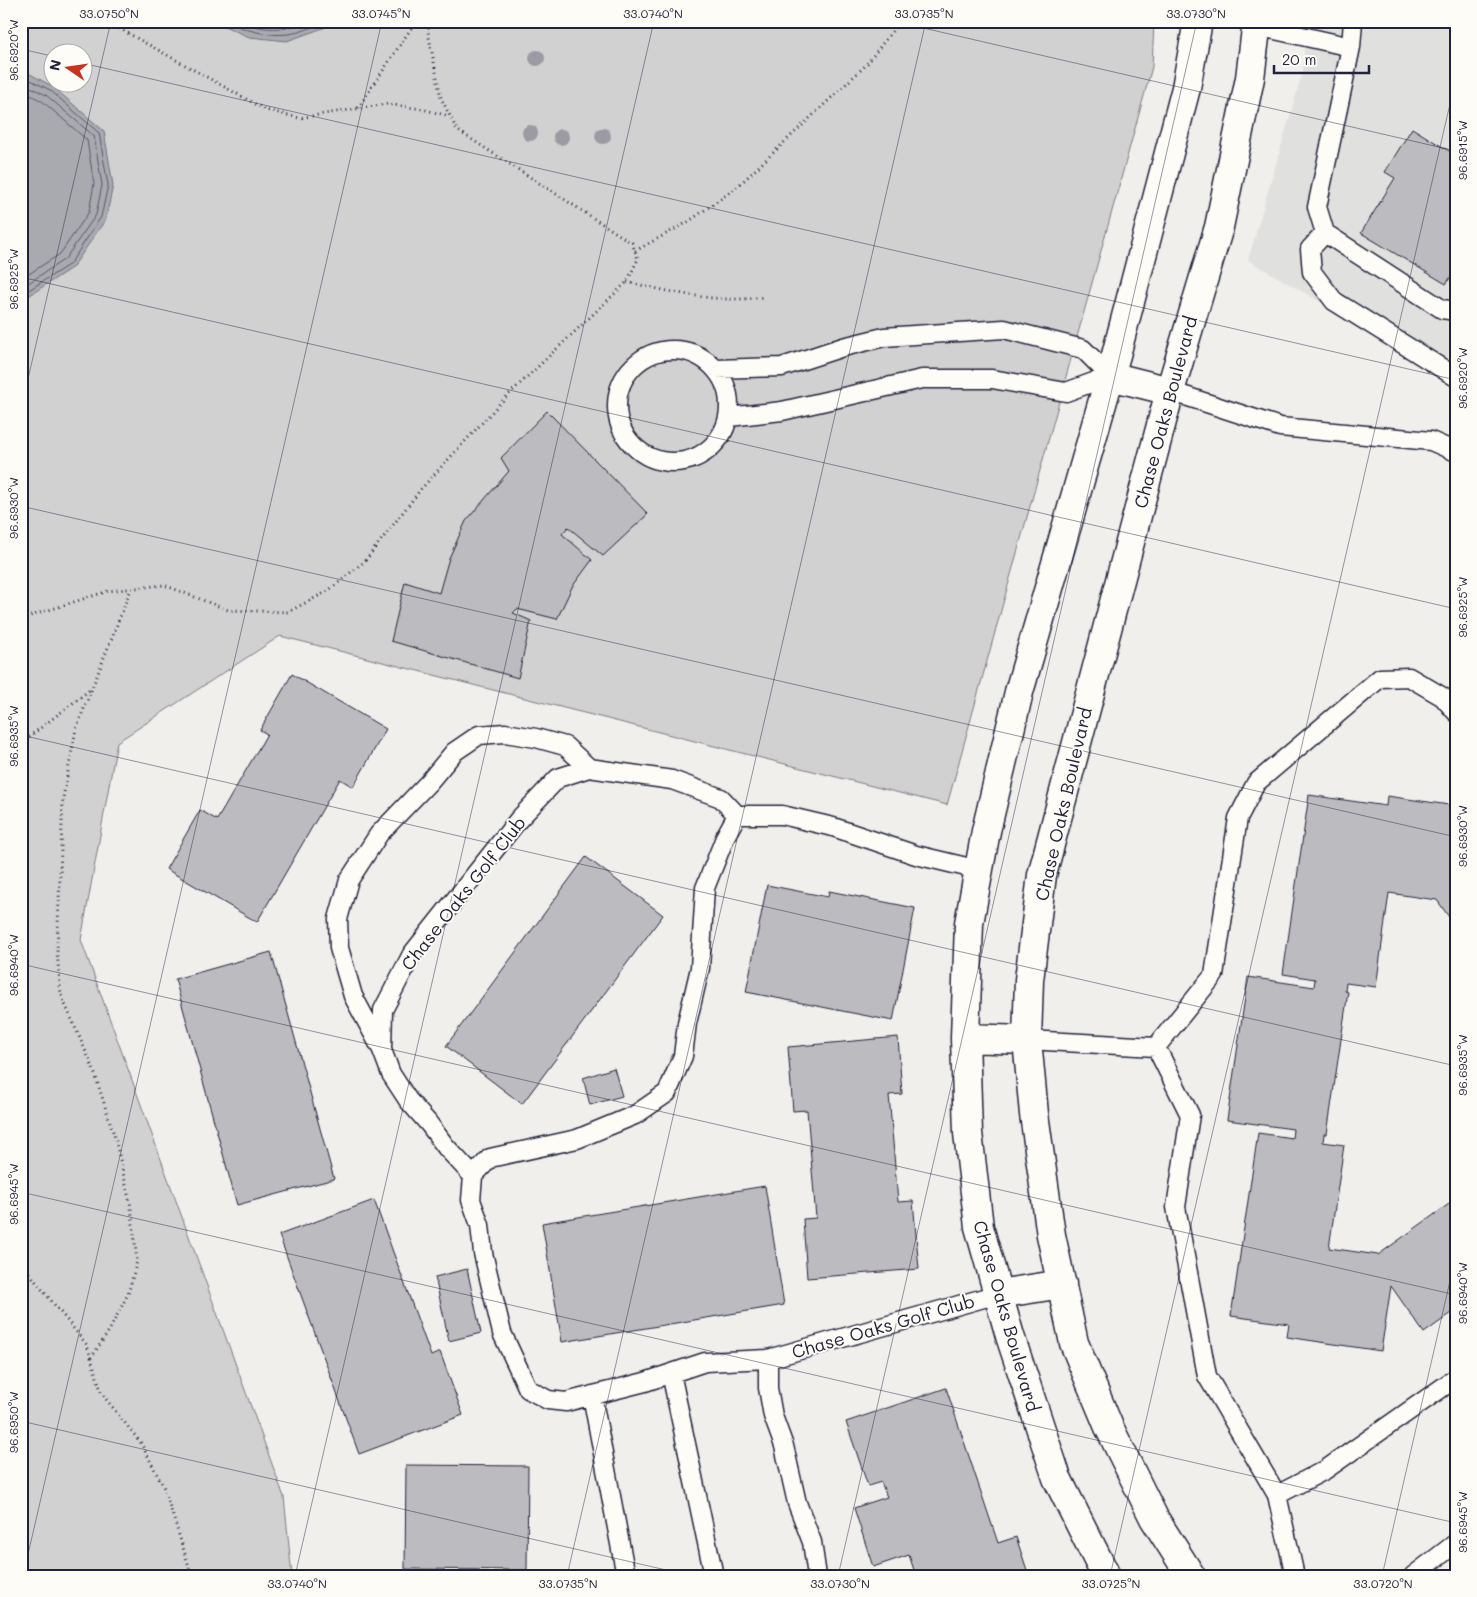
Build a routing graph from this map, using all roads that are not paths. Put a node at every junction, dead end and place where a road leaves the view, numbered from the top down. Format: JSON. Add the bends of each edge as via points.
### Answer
{"nodes":[{"id":1,"x":1198,"y":21,"type":"edge"},
{"id":2,"x":1353,"y":21,"type":"edge"},
{"id":3,"x":1257,"y":24,"type":"edge"},
{"id":4,"x":1351,"y":47,"type":"junction"},
{"id":5,"x":1325,"y":233,"type":"junction"},
{"id":6,"x":1456,"y":311,"type":"edge"},
{"id":7,"x":716,"y":369,"type":"junction"},
{"id":8,"x":1110,"y":376,"type":"junction"},
{"id":9,"x":1456,"y":378,"type":"edge"},
{"id":10,"x":1170,"y":391,"type":"junction"},
{"id":11,"x":729,"y":417,"type":"junction"},
{"id":12,"x":1456,"y":452,"type":"edge"},
{"id":13,"x":1456,"y":712,"type":"edge"},
{"id":14,"x":589,"y":768,"type":"junction"},
{"id":15,"x":737,"y":815,"type":"junction"},
{"id":16,"x":978,"y":870,"type":"junction"},
{"id":17,"x":965,"y":1038,"type":"junction"},
{"id":18,"x":1027,"y":1040,"type":"junction"},
{"id":19,"x":1156,"y":1047,"type":"junction"},
{"id":20,"x":382,"y":1050,"type":"junction"},
{"id":21,"x":473,"y":1176,"type":"junction"},
{"id":22,"x":1062,"y":1284,"type":"junction"},
{"id":23,"x":998,"y":1294,"type":"junction"},
{"id":24,"x":768,"y":1359,"type":"junction"},
{"id":25,"x":671,"y":1373,"type":"junction"},
{"id":26,"x":1456,"y":1378,"type":"edge"},
{"id":27,"x":592,"y":1395,"type":"junction"},
{"id":28,"x":1277,"y":1495,"type":"junction"},
{"id":29,"x":1456,"y":1543,"type":"edge"},
{"id":30,"x":626,"y":1576,"type":"edge"},
{"id":31,"x":714,"y":1576,"type":"edge"},
{"id":32,"x":817,"y":1576,"type":"edge"},
{"id":33,"x":1106,"y":1576,"type":"edge"},
{"id":34,"x":1190,"y":1576,"type":"edge"},
{"id":35,"x":1295,"y":1576,"type":"edge"},
{"id":36,"x":1413,"y":1576,"type":"edge"}],
"edges":[{"from":1,"to":8,"type":"street","name":"Chase Oaks Boulevard","via":[[1186,88]]},
{"from":2,"to":4,"type":"lane"},
{"from":3,"to":4,"type":"lane"},
{"from":3,"to":10,"type":"street","name":"Chase Oaks Boulevard","via":[[1250,78],[1219,227]]},
{"from":4,"to":5,"type":"lane","via":[[1317,207]]},
{"from":5,"to":6,"type":"lane","via":[[1442,309]]},
{"from":5,"to":9,"type":"lane","via":[[1310,249],[1312,272],[1334,301]]},
{"from":7,"to":8,"type":"lane","via":[[782,367],[884,337],[1004,329],[1083,349]]},
{"from":7,"to":11,"type":"lane","via":[[728,391]]},
{"from":7,"to":11,"type":"lane","via":[[696,354],[671,349],[646,355],[627,372],[616,396],[616,414],[622,432],[633,448],[649,458],[669,464],[689,461],[707,451],[721,436]]},
{"from":8,"to":10,"type":"street"},
{"from":8,"to":11,"type":"lane","via":[[1066,392],[992,379],[922,379],[782,411]]},
{"from":8,"to":16,"type":"street","name":"Chase Oaks Boulevard","via":[[1019,692]]},
{"from":10,"to":12,"type":"lane","via":[[1280,427],[1431,441]]},
{"from":10,"to":18,"type":"street","name":"Chase Oaks Boulevard","via":[[1042,875],[1029,980]]},
{"from":13,"to":19,"type":"lane","via":[[1443,697],[1409,677],[1380,678],[1256,783],[1238,818],[1214,975]]},
{"from":14,"to":15,"type":"lane","name":"Chase Oaks Golf Club","via":[[672,780],[721,798]]},
{"from":14,"to":20,"type":"lane","name":"Chase Oaks Golf Club","via":[[558,778],[526,812],[412,954],[383,1010]]},
{"from":14,"to":20,"type":"lane","name":"Chase Oaks Golf Club","via":[[565,746],[506,733],[479,735],[454,752],[379,834],[349,880],[338,918],[340,948],[353,996]]},
{"from":15,"to":16,"type":"lane","via":[[782,815]]},
{"from":15,"to":21,"type":"lane","via":[[705,888],[700,968],[683,1056],[667,1093],[635,1115],[577,1140],[490,1158]]},
{"from":16,"to":17,"type":"street","name":"Chase Oaks Boulevard","via":[[969,922]]},
{"from":17,"to":18,"type":"street"},
{"from":17,"to":23,"type":"street","name":"Chase Oaks Boulevard","via":[[968,1133],[979,1227]]},
{"from":18,"to":19,"type":"lane"},
{"from":18,"to":22,"type":"street","name":"Chase Oaks Boulevard","via":[[1051,1235]]},
{"from":19,"to":28,"type":"lane","via":[[1190,1115],[1176,1207],[1207,1376]]},
{"from":20,"to":21,"type":"lane","name":"Chase Oaks Golf Club","via":[[391,1074],[408,1100]]},
{"from":21,"to":27,"type":"lane","name":"Chase Oaks Golf Club","via":[[471,1200],[480,1225],[483,1253],[502,1333],[528,1389],[548,1400],[566,1402]]},
{"from":22,"to":23,"type":"street"},
{"from":22,"to":34,"type":"street","name":"Chase Oaks Boulevard","via":[[1074,1343],[1109,1427],[1154,1518]]},
{"from":23,"to":24,"type":"lane","name":"Chase Oaks Golf Club"},
{"from":23,"to":33,"type":"street","name":"Chase Oaks Boulevard","via":[[1057,1478]]},
{"from":24,"to":25,"type":"lane","name":"Chase Oaks Golf Club","via":[[705,1362]]},
{"from":24,"to":32,"type":"lane","name":"Chase Oaks Golf Club","via":[[768,1388],[773,1416],[784,1446],[797,1503],[812,1542]]},
{"from":25,"to":27,"type":"lane","name":"Chase Oaks Golf Club"},
{"from":25,"to":31,"type":"lane"},
{"from":26,"to":28,"type":"lane","via":[[1324,1470]]},
{"from":27,"to":30,"type":"lane"},
{"from":28,"to":35,"type":"lane"},
{"from":29,"to":36,"type":"lane"}]}
